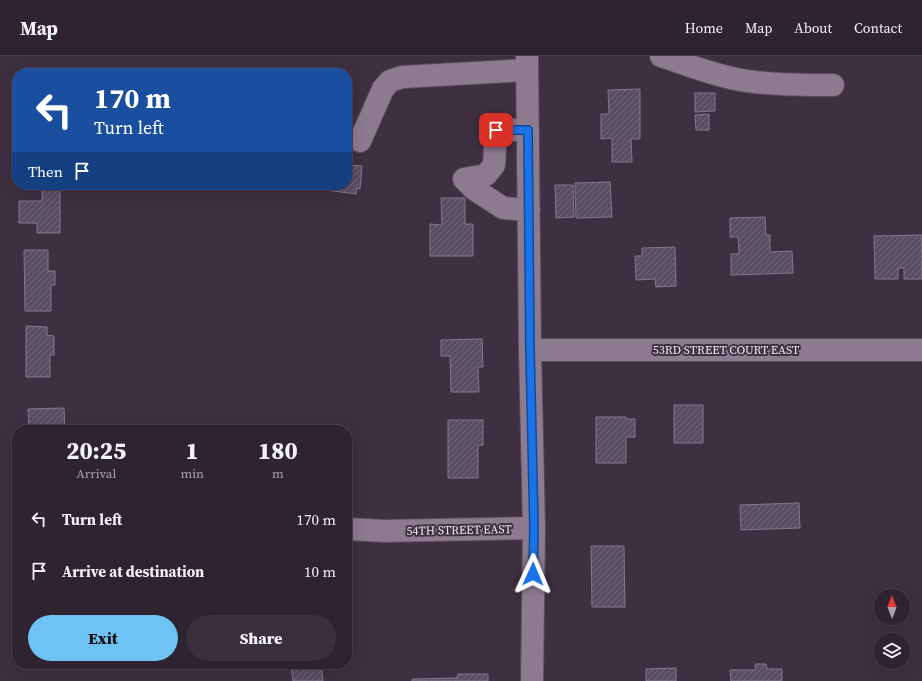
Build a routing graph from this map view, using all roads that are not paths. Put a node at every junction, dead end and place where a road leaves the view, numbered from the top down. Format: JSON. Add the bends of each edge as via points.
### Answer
{"nodes":[{"id":1,"x":661,"y":56,"type":"edge"},
{"id":2,"x":527,"y":63,"type":"edge"},
{"id":3,"x":833,"y":85,"type":"dead end"},
{"id":4,"x":528,"y":130,"type":"junction"},
{"id":5,"x":360,"y":141,"type":"dead end"},
{"id":6,"x":529,"y":210,"type":"junction"},
{"id":7,"x":530,"y":350,"type":"junction"},
{"id":8,"x":922,"y":350,"type":"edge"},
{"id":9,"x":534,"y":528,"type":"junction"},
{"id":10,"x":352,"y":529,"type":"edge"},
{"id":11,"x":532,"y":681,"type":"edge"}],
"edges":[{"from":1,"to":3,"type":"street","via":[[746,81]]},
{"from":2,"to":4,"type":"street"},
{"from":2,"to":5,"type":"street","via":[[402,77],[390,81],[383,89]]},
{"from":4,"to":6,"type":"street"},
{"from":4,"to":6,"type":"street","via":[[496,130],[494,165],[486,175],[464,179],[474,189],[503,208]]},
{"from":6,"to":7,"type":"street"},
{"from":7,"to":8,"type":"street","name":"53RD STREET COURT EAST"},
{"from":7,"to":9,"type":"street"},
{"from":9,"to":10,"type":"street","name":"54TH STREET EAST"},
{"from":9,"to":11,"type":"street"}]}
